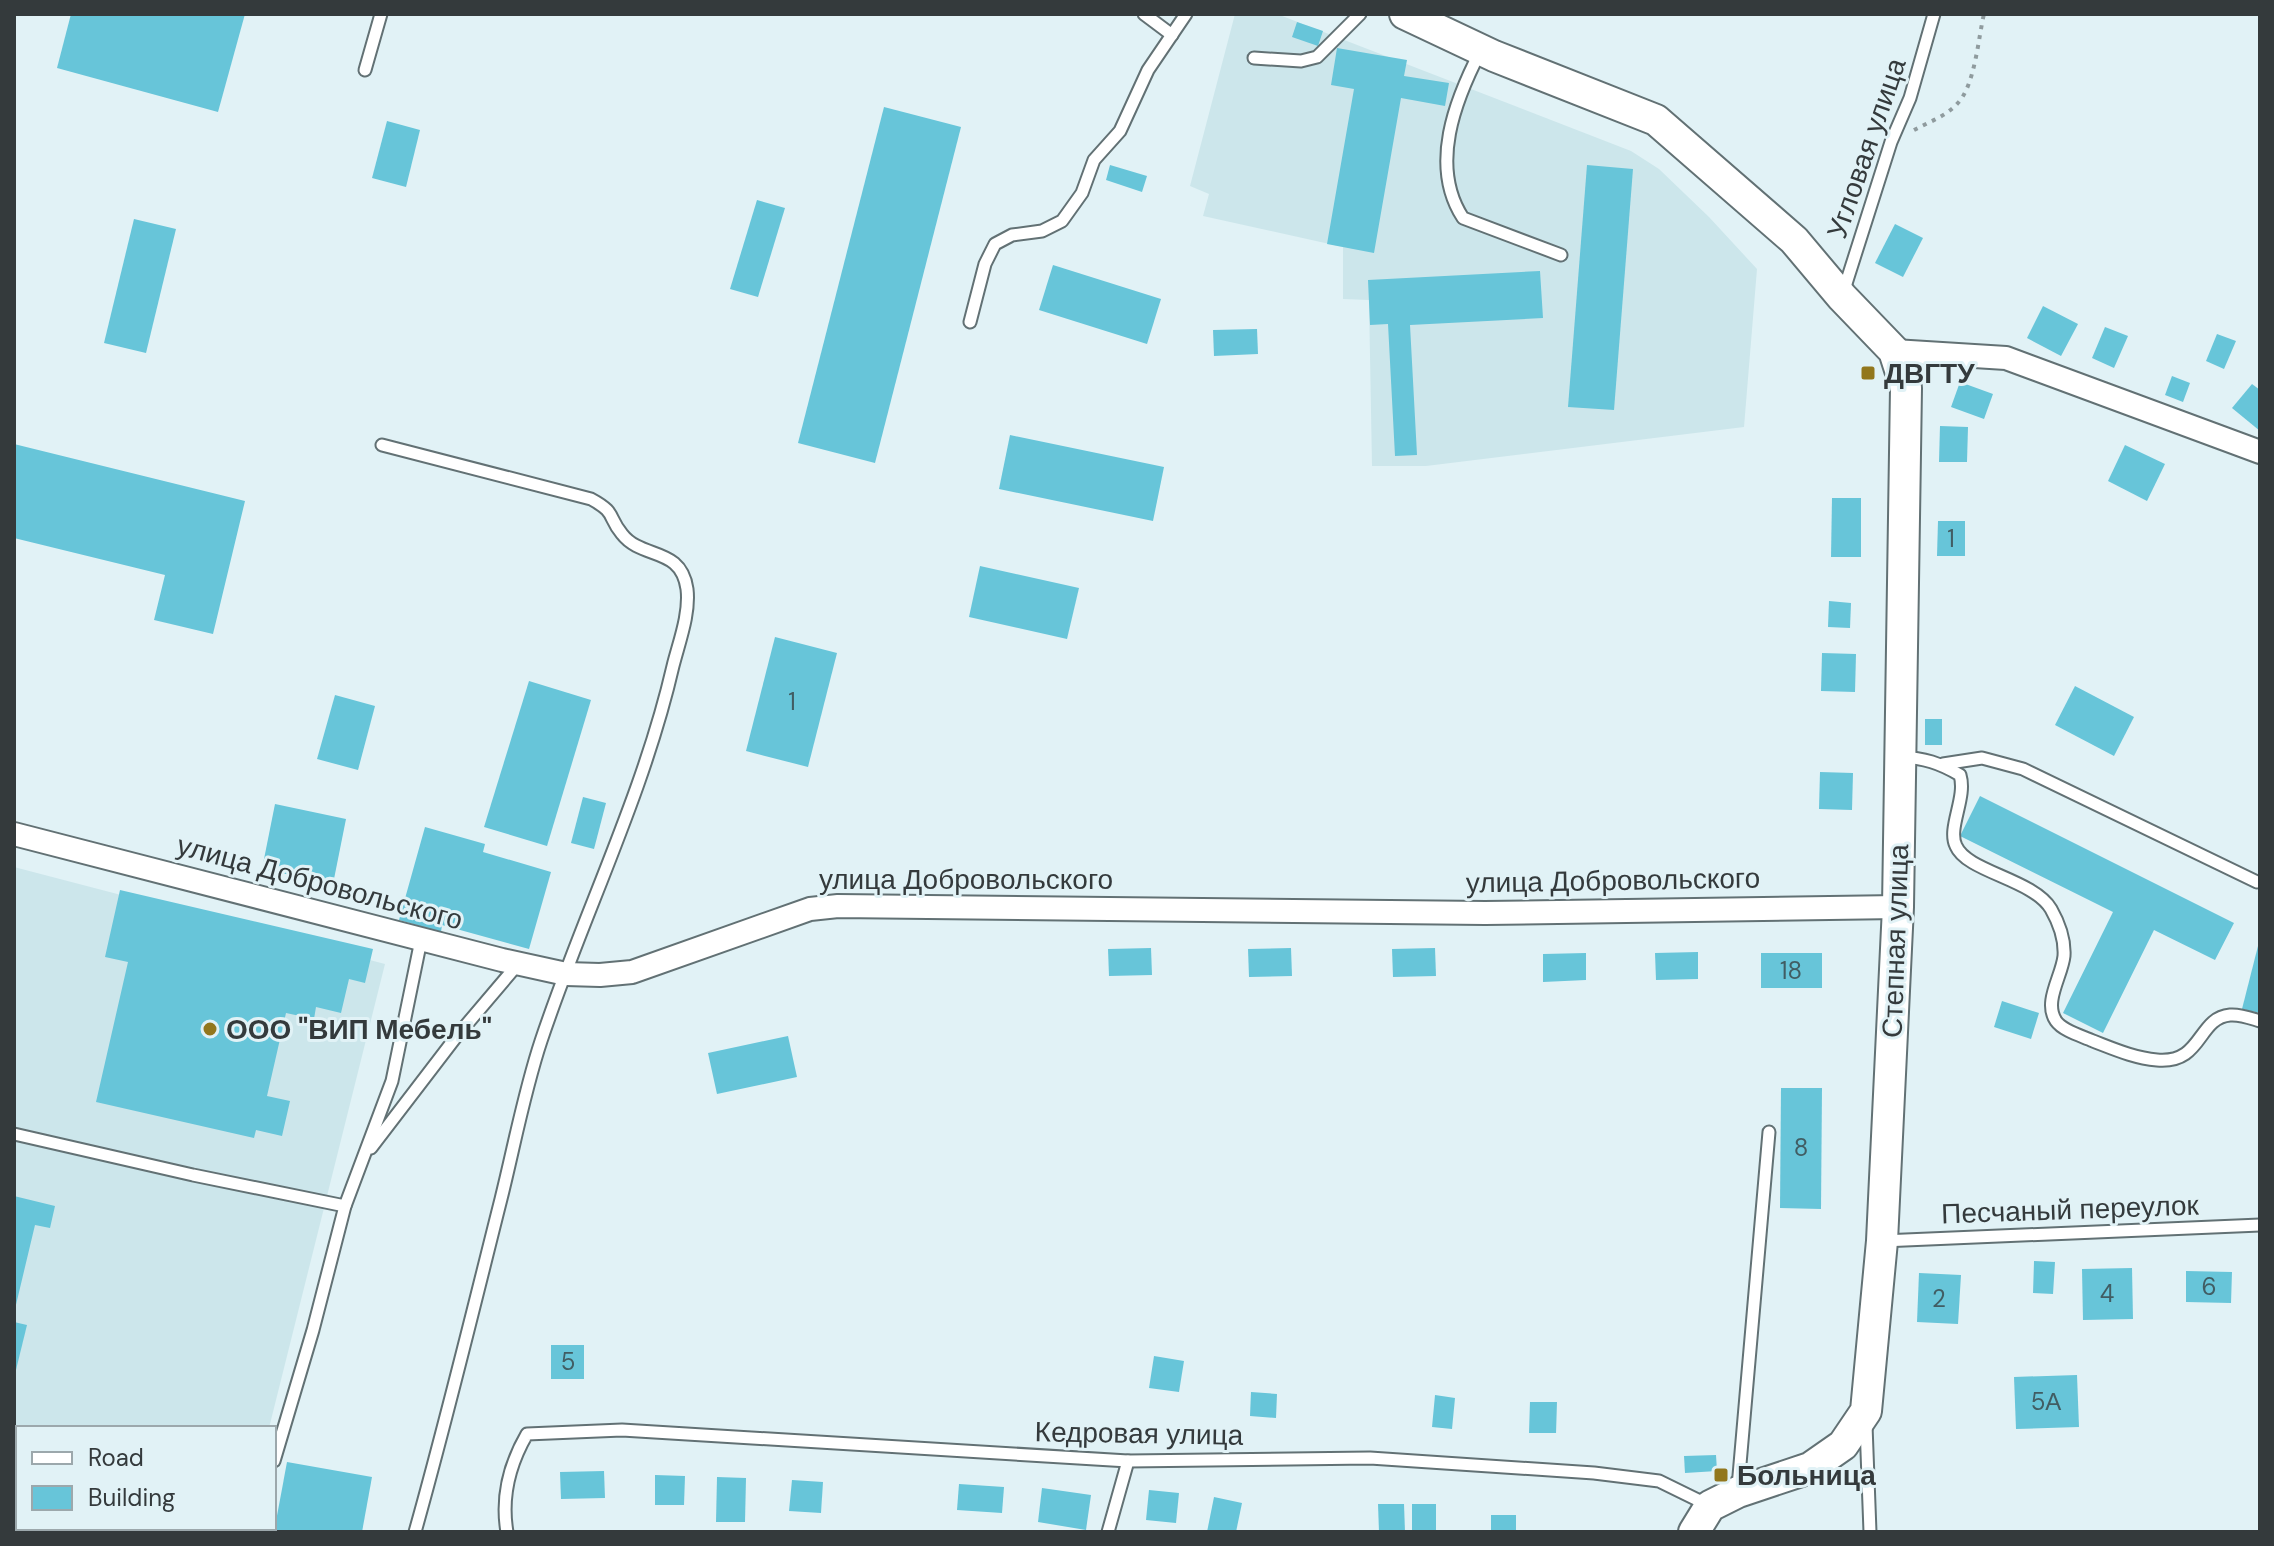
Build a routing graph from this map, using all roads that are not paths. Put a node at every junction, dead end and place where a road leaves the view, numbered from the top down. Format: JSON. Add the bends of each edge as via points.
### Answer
{"nodes":[{"id":1,"x":381,"y":14,"type":"edge"},
{"id":2,"x":1144,"y":14,"type":"edge"},
{"id":3,"x":1186,"y":14,"type":"edge"},
{"id":4,"x":1360,"y":14,"type":"edge"},
{"id":5,"x":1405,"y":14,"type":"edge"},
{"id":6,"x":1934,"y":14,"type":"edge"},
{"id":7,"x":1172,"y":35,"type":"junction"},
{"id":8,"x":1481,"y":50,"type":"junction"},
{"id":9,"x":1254,"y":58,"type":"dead end"},
{"id":10,"x":365,"y":70,"type":"dead end"},
{"id":11,"x":1561,"y":255,"type":"dead end"},
{"id":12,"x":1842,"y":297,"type":"junction"},
{"id":13,"x":970,"y":322,"type":"dead end"},
{"id":14,"x":1894,"y":351,"type":"junction"},
{"id":15,"x":382,"y":445,"type":"dead end"},
{"id":16,"x":2260,"y":452,"type":"edge"},
{"id":17,"x":1901,"y":757,"type":"junction"},
{"id":18,"x":1943,"y":764,"type":"junction"},
{"id":19,"x":14,"y":834,"type":"edge"},
{"id":20,"x":2257,"y":882,"type":"dead end"},
{"id":21,"x":1898,"y":907,"type":"junction"},
{"id":22,"x":421,"y":940,"type":"junction"},
{"id":23,"x":518,"y":964,"type":"junction"},
{"id":24,"x":566,"y":974,"type":"junction"},
{"id":25,"x":2260,"y":1021,"type":"edge"},
{"id":26,"x":1769,"y":1132,"type":"dead end"},
{"id":27,"x":14,"y":1134,"type":"edge"},
{"id":28,"x":363,"y":1158,"type":"junction"},
{"id":29,"x":345,"y":1206,"type":"junction"},
{"id":30,"x":2260,"y":1225,"type":"edge"},
{"id":31,"x":1882,"y":1241,"type":"junction"},
{"id":32,"x":1866,"y":1411,"type":"junction"},
{"id":33,"x":276,"y":1454,"type":"edge"},
{"id":34,"x":1128,"y":1461,"type":"junction"},
{"id":35,"x":1738,"y":1492,"type":"junction"},
{"id":36,"x":1710,"y":1506,"type":"junction"},
{"id":37,"x":415,"y":1532,"type":"edge"},
{"id":38,"x":507,"y":1532,"type":"edge"},
{"id":39,"x":1108,"y":1532,"type":"edge"},
{"id":40,"x":1694,"y":1532,"type":"edge"},
{"id":41,"x":1870,"y":1532,"type":"edge"}],
"edges":[{"from":1,"to":10,"type":"lane"},
{"from":2,"to":7,"type":"lane"},
{"from":3,"to":7,"type":"lane"},
{"from":4,"to":9,"type":"lane","via":[[1317,57]]},
{"from":5,"to":8,"type":"street"},
{"from":6,"to":12,"type":"lane","name":"Угловая улица"},
{"from":7,"to":13,"type":"lane","via":[[1148,70],[1120,131],[1094,160],[1082,193],[1062,221],[995,244]]},
{"from":8,"to":11,"type":"lane","via":[[1461,88],[1448,143],[1447,175],[1454,204],[1463,218]]},
{"from":8,"to":12,"type":"street","via":[[1656,120],[1794,240]]},
{"from":12,"to":14,"type":"street"},
{"from":14,"to":16,"type":"street","via":[[2006,358]]},
{"from":14,"to":17,"type":"street","name":"Степная улица","via":[[1906,388]]},
{"from":15,"to":24,"type":"lane","via":[[591,499],[606,507],[622,534],[673,560],[682,571],[686,613],[668,691],[631,808]]},
{"from":17,"to":18,"type":"lane"},
{"from":17,"to":21,"type":"street","name":"Степная улица"},
{"from":18,"to":20,"type":"lane","via":[[1982,758],[2023,769]]},
{"from":18,"to":25,"type":"lane","via":[[1960,775],[1964,787],[1953,836],[1956,848],[1965,858],[2022,884],[2049,906],[2061,929],[2064,955],[2050,1006],[2056,1021],[2130,1056],[2160,1061],[2182,1057],[2211,1023],[2227,1015]]},
{"from":19,"to":22,"type":"street","name":"улица Добровольского"},
{"from":21,"to":24,"type":"street","name":"улица Добровольского","via":[[1485,913],[838,906],[810,909],[632,972]]},
{"from":21,"to":31,"type":"street","name":"Степная улица"},
{"from":22,"to":23,"type":"street","name":"улица Добровольского"},
{"from":22,"to":28,"type":"lane","via":[[392,1081]]},
{"from":23,"to":24,"type":"street","name":"улица Добровольского"},
{"from":23,"to":28,"type":"lane"},
{"from":24,"to":37,"type":"lane","via":[[540,1043]]},
{"from":26,"to":35,"type":"lane"},
{"from":27,"to":29,"type":"lane"},
{"from":28,"to":29,"type":"lane"},
{"from":29,"to":33,"type":"lane"},
{"from":30,"to":31,"type":"lane","name":"Песчаный переулок"},
{"from":31,"to":32,"type":"street","name":"Степная улица"},
{"from":32,"to":35,"type":"street","via":[[1843,1445],[1810,1468]]},
{"from":32,"to":41,"type":"lane","name":"Степная улица"},
{"from":34,"to":36,"type":"lane","name":"Кедровая улица","via":[[1370,1458],[1594,1473],[1659,1481]]},
{"from":34,"to":38,"type":"lane","name":"Кедровая улица","via":[[622,1430],[527,1434],[512,1461],[503,1510]]},
{"from":34,"to":39,"type":"lane"},
{"from":35,"to":36,"type":"street"},
{"from":36,"to":40,"type":"street"}]}
